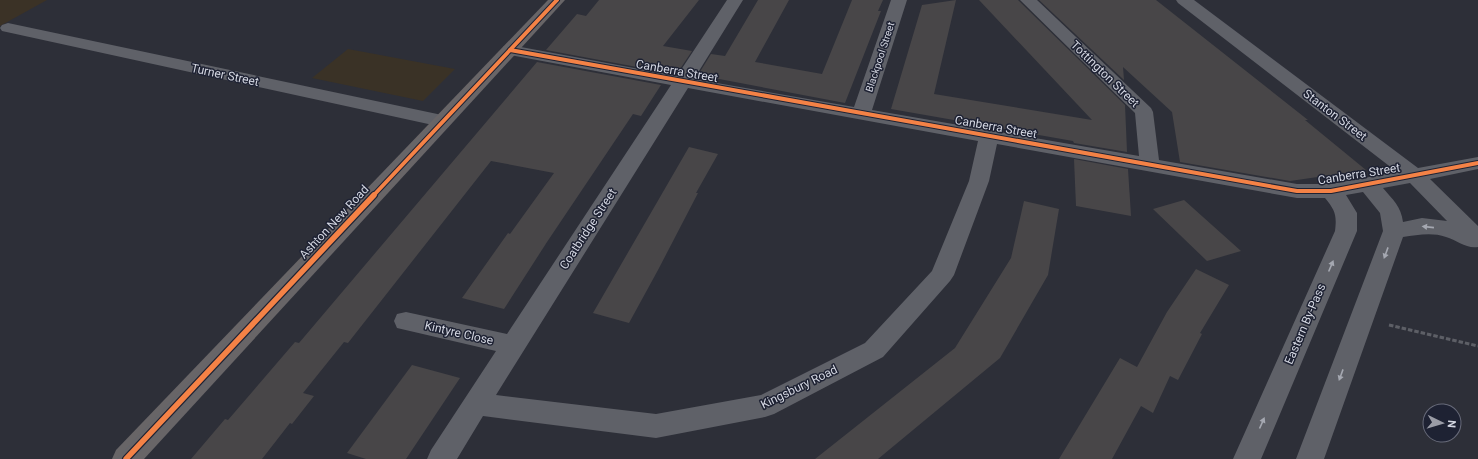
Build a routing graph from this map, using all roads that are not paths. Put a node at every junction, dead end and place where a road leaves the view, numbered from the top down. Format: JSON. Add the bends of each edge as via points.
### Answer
{"nodes":[{"id":1,"x":557,"y":0,"type":"edge"},
{"id":2,"x":735,"y":0,"type":"edge"},
{"id":3,"x":899,"y":0,"type":"edge"},
{"id":4,"x":1028,"y":0,"type":"edge"},
{"id":5,"x":1184,"y":0,"type":"edge"},
{"id":6,"x":8,"y":28,"type":"dead end"},
{"id":7,"x":510,"y":50,"type":"junction"},
{"id":8,"x":682,"y":82,"type":"junction"},
{"id":9,"x":861,"y":114,"type":"junction"},
{"id":10,"x":442,"y":121,"type":"junction"},
{"id":11,"x":989,"y":136,"type":"junction"},
{"id":12,"x":1478,"y":163,"type":"edge"},
{"id":13,"x":1150,"y":165,"type":"junction"},
{"id":14,"x":1414,"y":175,"type":"junction"},
{"id":15,"x":1367,"y":183,"type":"junction"},
{"id":16,"x":1331,"y":191,"type":"junction"},
{"id":17,"x":1394,"y":231,"type":"junction"},
{"id":18,"x":1478,"y":239,"type":"edge"},
{"id":19,"x":1478,"y":242,"type":"edge"},
{"id":20,"x":406,"y":321,"type":"dead end"},
{"id":21,"x":513,"y":345,"type":"junction"},
{"id":22,"x":476,"y":404,"type":"junction"},
{"id":23,"x":126,"y":459,"type":"edge"},
{"id":24,"x":441,"y":459,"type":"edge"},
{"id":25,"x":1247,"y":459,"type":"edge"},
{"id":26,"x":1310,"y":459,"type":"edge"}],
"edges":[{"from":1,"to":7,"type":"main road","name":"Ashton New Road"},
{"from":2,"to":8,"type":"street","name":"Coatbridge Street"},
{"from":3,"to":9,"type":"street","name":"Blackpool Street"},
{"from":4,"to":13,"type":"street","name":"Tottington Street","via":[[1144,112]]},
{"from":5,"to":14,"type":"street","name":"Stanton Street"},
{"from":6,"to":10,"type":"street","name":"Turner Street"},
{"from":7,"to":8,"type":"street","name":"Canberra Street"},
{"from":7,"to":10,"type":"main road","name":"Ashton New Road"},
{"from":8,"to":9,"type":"street","name":"Canberra Street"},
{"from":8,"to":21,"type":"street","name":"Coatbridge Street"},
{"from":9,"to":11,"type":"street","name":"Canberra Street"},
{"from":10,"to":23,"type":"main road","name":"Ashton New Road"},
{"from":11,"to":13,"type":"street","name":"Canberra Street"},
{"from":11,"to":22,"type":"street","name":"Kingsbury Road","via":[[979,181],[942,275],[874,350],[765,406],[656,426]]},
{"from":12,"to":14,"type":"street","name":"Canberra Street"},
{"from":13,"to":16,"type":"street","name":"Canberra Street","via":[[1296,190]]},
{"from":14,"to":15,"type":"street","name":"Canberra Street"},
{"from":14,"to":18,"type":"street","name":"Stanton Street"},
{"from":15,"to":16,"type":"street","name":"Canberra Street"},
{"from":15,"to":17,"type":"street","via":[[1391,211]]},
{"from":25,"to":16,"type":"street","name":"Eastern By-Pass","one_way":true,"via":[[1346,231],[1348,218],[1345,208]]},
{"from":19,"to":17,"type":"street","one_way":true,"via":[[1449,229],[1422,226]]},
{"from":17,"to":26,"type":"street","one_way":true},
{"from":20,"to":21,"type":"street","name":"Kintyre Close"},
{"from":21,"to":22,"type":"street","name":"Coatbridge Street"},
{"from":22,"to":24,"type":"street","name":"Coatbridge Street"}]}
